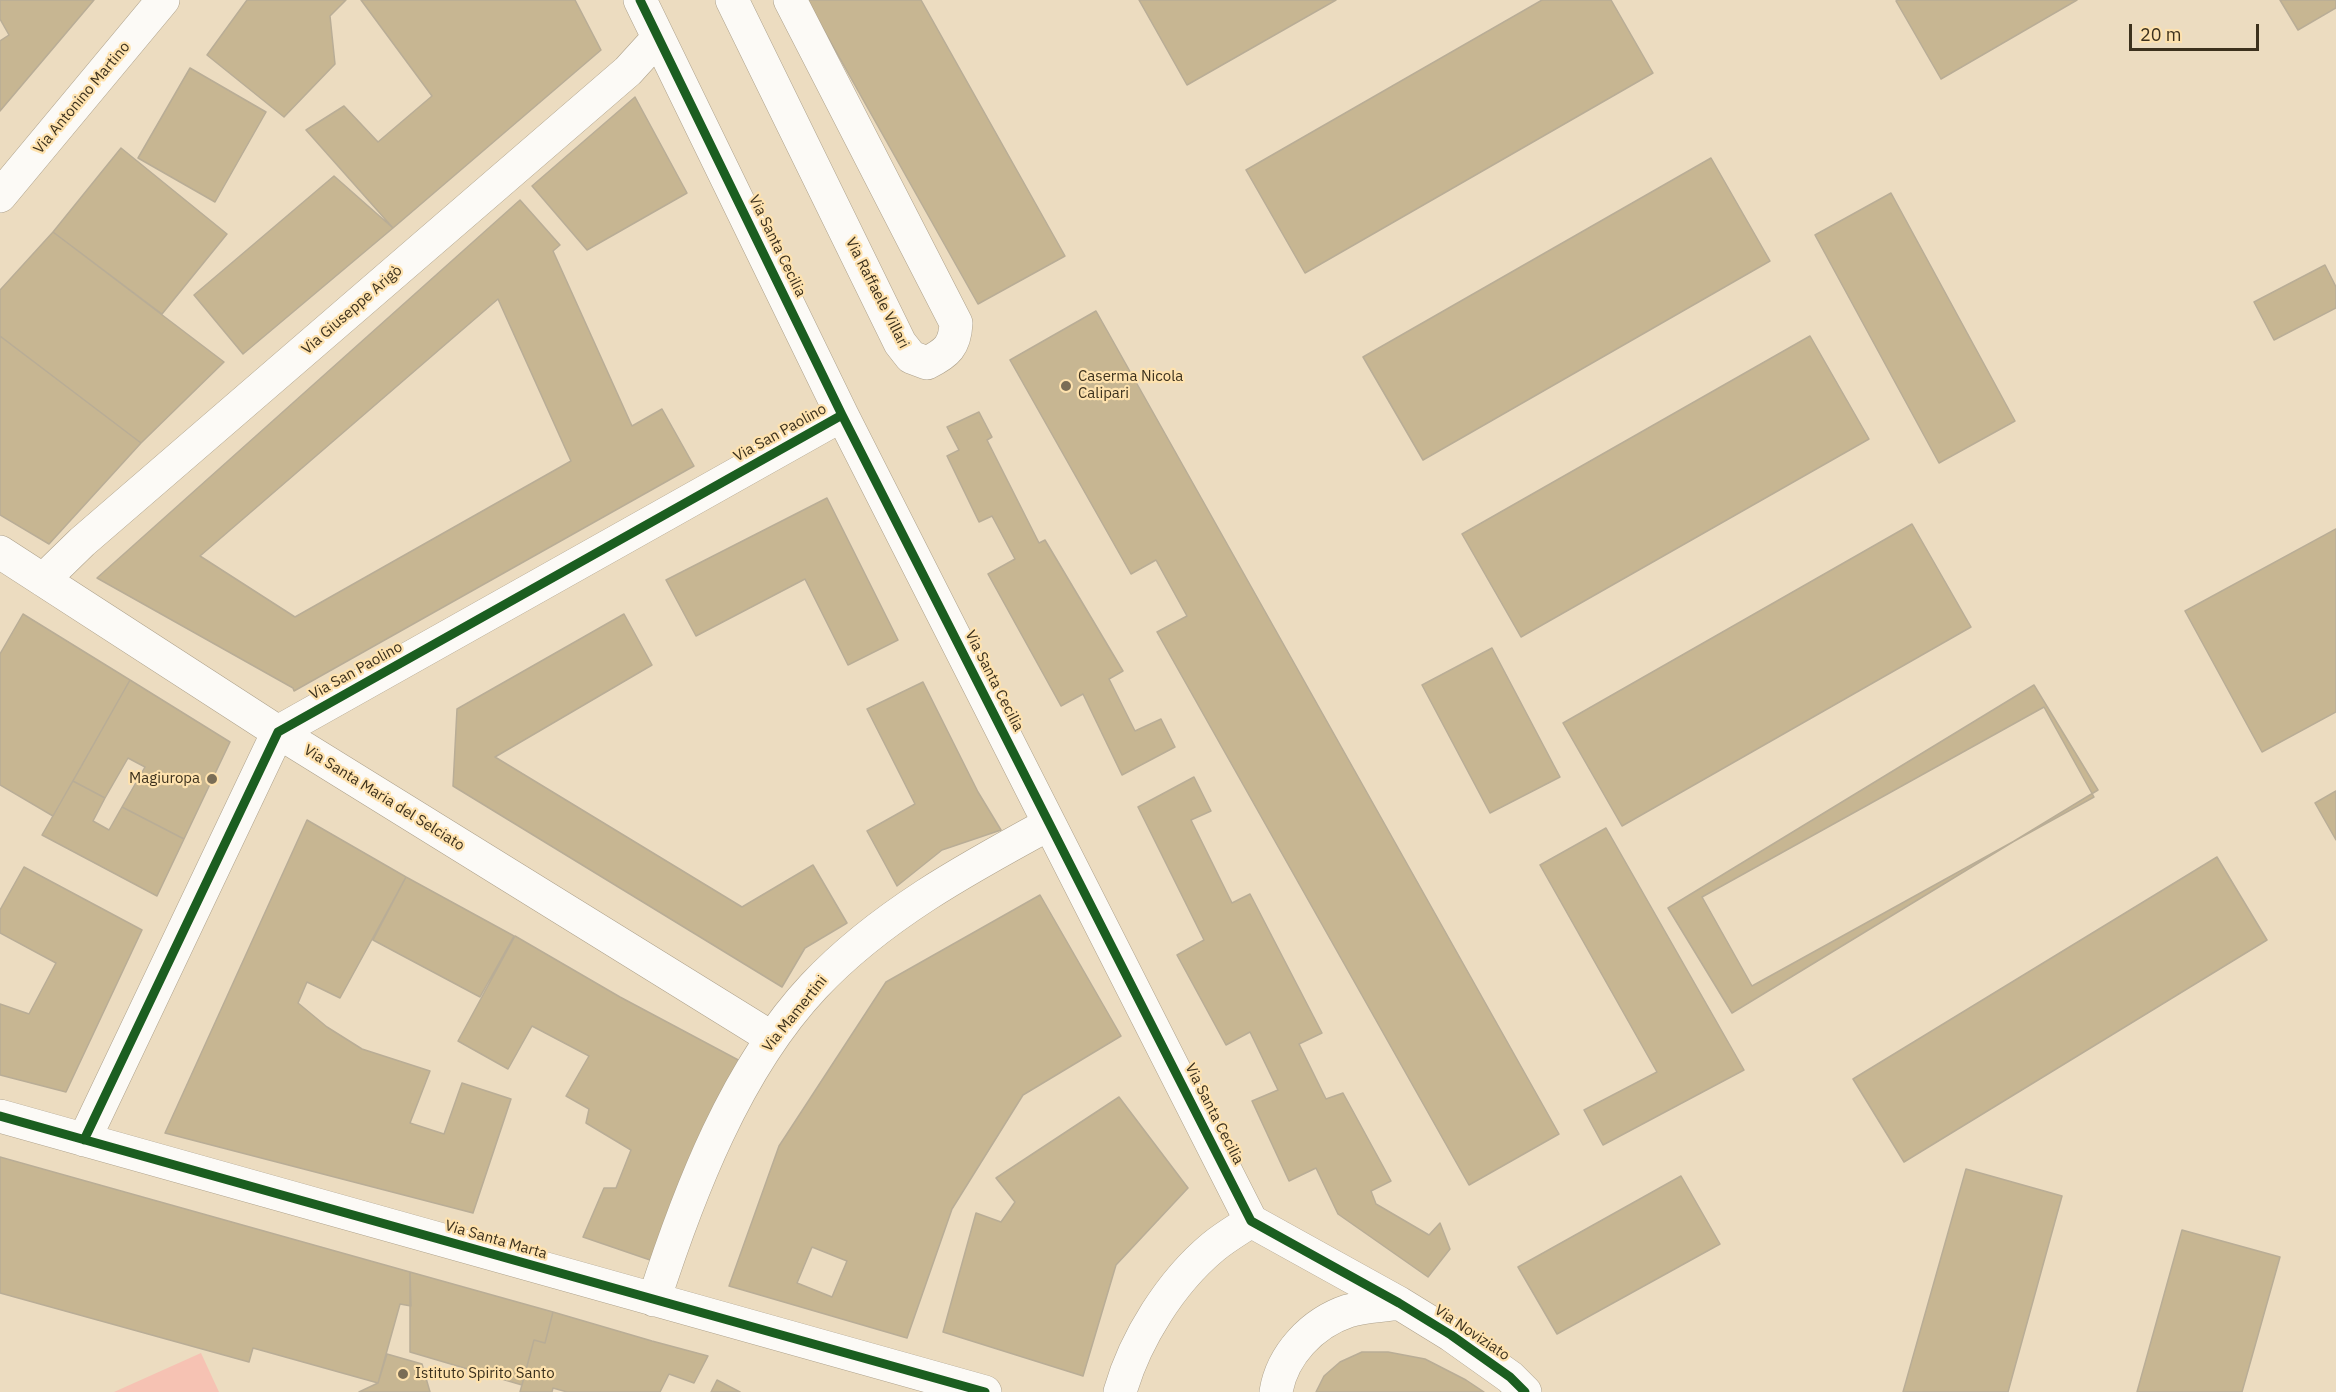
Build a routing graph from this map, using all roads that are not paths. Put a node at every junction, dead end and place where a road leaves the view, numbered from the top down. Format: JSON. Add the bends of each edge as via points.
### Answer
{"nodes":[{"id":1,"x":163,"y":0,"type":"edge"},
{"id":2,"x":640,"y":0,"type":"edge"},
{"id":3,"x":732,"y":0,"type":"edge"},
{"id":4,"x":790,"y":0,"type":"edge"},
{"id":5,"x":658,"y":38,"type":"junction"},
{"id":6,"x":0,"y":196,"type":"edge"},
{"id":7,"x":842,"y":415,"type":"junction"},
{"id":8,"x":0,"y":552,"type":"edge"},
{"id":9,"x":43,"y":580,"type":"junction"},
{"id":10,"x":278,"y":732,"type":"junction"},
{"id":11,"x":1049,"y":824,"type":"junction"},
{"id":12,"x":772,"y":1038,"type":"junction"},
{"id":13,"x":0,"y":1116,"type":"edge"},
{"id":14,"x":84,"y":1140,"type":"junction"},
{"id":15,"x":1251,"y":1221,"type":"junction"},
{"id":16,"x":654,"y":1300,"type":"junction"},
{"id":17,"x":1399,"y":1303,"type":"junction"},
{"id":18,"x":985,"y":1392,"type":"edge"},
{"id":19,"x":1120,"y":1392,"type":"edge"},
{"id":20,"x":1276,"y":1392,"type":"edge"},
{"id":21,"x":1525,"y":1392,"type":"edge"}],
"edges":[{"from":1,"to":6,"type":"street","name":"Via Antonino Martino"},
{"from":2,"to":5,"type":"street","name":"Via Santa Cecilia"},
{"from":3,"to":4,"type":"street","name":"Via Raffaele Villari","via":[[900,343],[911,357],[927,363],[948,352],[956,339],[956,323]]},
{"from":5,"to":7,"type":"street","name":"Via Santa Cecilia"},
{"from":5,"to":9,"type":"street","name":"Via Giuseppe Arigò","via":[[628,71],[82,542]]},
{"from":7,"to":10,"type":"street","name":"Via San Paolino"},
{"from":7,"to":11,"type":"street","name":"Via Santa Cecilia"},
{"from":8,"to":9,"type":"street","name":"Via Santa Maria del Selciato"},
{"from":9,"to":10,"type":"street","name":"Via Santa Maria del Selciato"},
{"from":10,"to":12,"type":"street","name":"Via Santa Maria del Selciato"},
{"from":10,"to":14,"type":"street"},
{"from":11,"to":12,"type":"street","name":"Via Mamertini","via":[[895,916],[814,987]]},
{"from":11,"to":15,"type":"street","name":"Via Santa Cecilia"},
{"from":12,"to":16,"type":"street","name":"Via Mamertini","via":[[699,1177]]},
{"from":13,"to":14,"type":"street","name":"Via Santa Marta"},
{"from":14,"to":16,"type":"street","name":"Via Santa Marta"},
{"from":15,"to":17,"type":"street"},
{"from":15,"to":19,"type":"street","via":[[1187,1272],[1138,1345]]},
{"from":16,"to":18,"type":"street","name":"Via Santa Marta"},
{"from":17,"to":20,"type":"street","via":[[1348,1311],[1316,1328],[1291,1352]]},
{"from":17,"to":21,"type":"street","name":"Via Noviziato","via":[[1487,1359]]}]}
